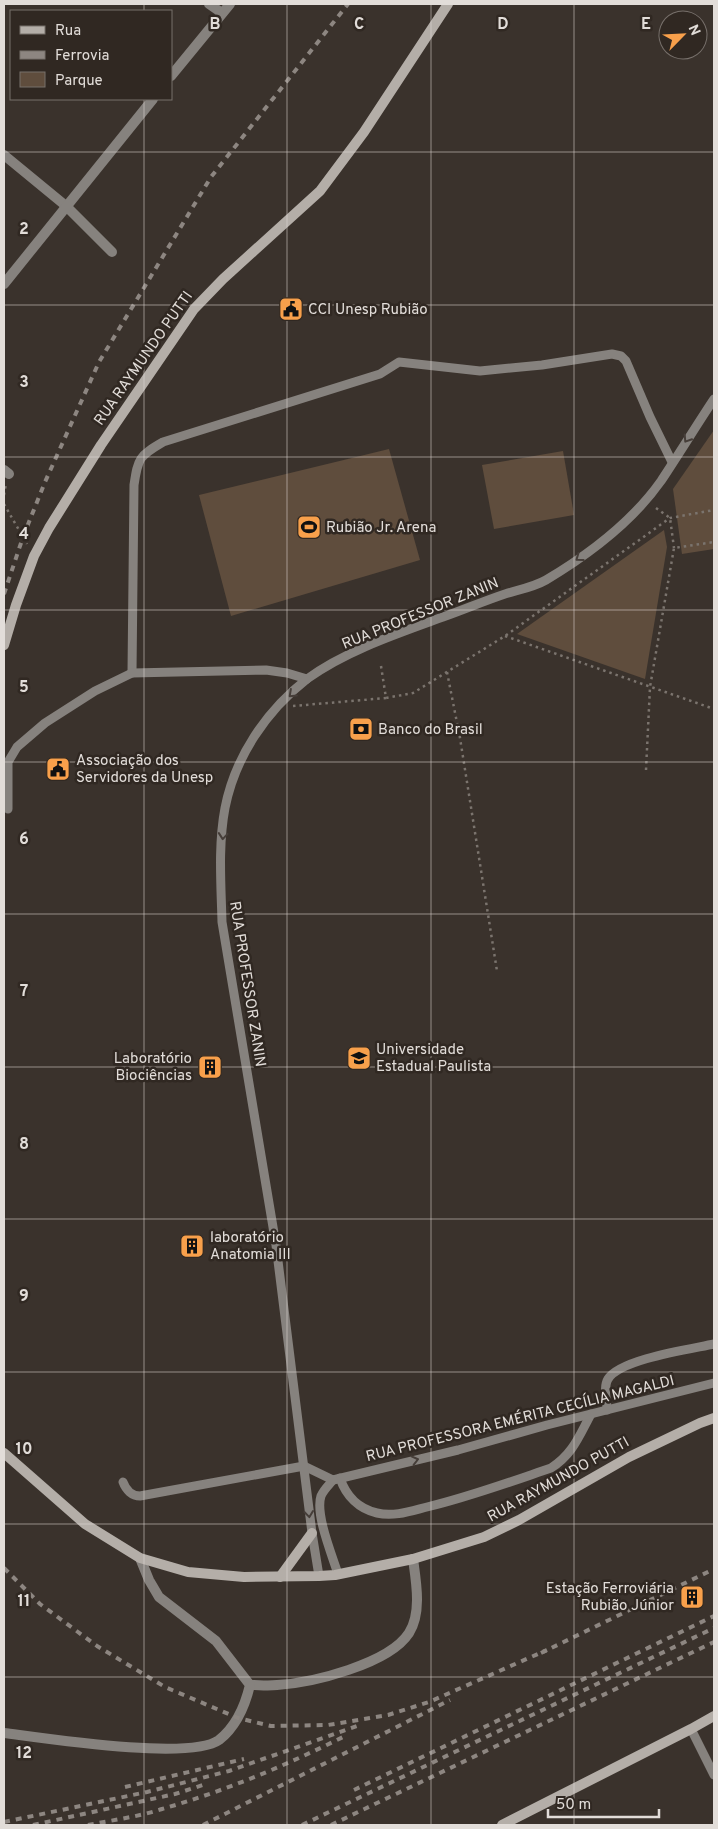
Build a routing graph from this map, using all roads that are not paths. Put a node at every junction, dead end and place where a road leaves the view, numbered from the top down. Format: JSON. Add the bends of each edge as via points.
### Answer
{"nodes":[{"id":1,"x":210,"y":4,"type":"edge"},
{"id":2,"x":230,"y":4,"type":"edge"},
{"id":3,"x":448,"y":4,"type":"edge"},
{"id":4,"x":222,"y":13,"type":"junction"},
{"id":5,"x":172,"y":75,"type":"edge"},
{"id":6,"x":152,"y":100,"type":"edge"},
{"id":7,"x":4,"y":155,"type":"edge"},
{"id":8,"x":66,"y":206,"type":"junction"},
{"id":9,"x":112,"y":252,"type":"dead end"},
{"id":10,"x":4,"y":284,"type":"edge"},
{"id":11,"x":714,"y":399,"type":"edge"},
{"id":12,"x":672,"y":462,"type":"junction"},
{"id":13,"x":4,"y":645,"type":"edge"},
{"id":14,"x":132,"y":673,"type":"junction"},
{"id":15,"x":307,"y":679,"type":"junction"},
{"id":16,"x":8,"y":810,"type":"dead end"},
{"id":17,"x":714,"y":1344,"type":"edge"},
{"id":18,"x":714,"y":1383,"type":"edge"},
{"id":19,"x":607,"y":1410,"type":"junction"},
{"id":20,"x":591,"y":1414,"type":"junction"},
{"id":21,"x":714,"y":1418,"type":"edge"},
{"id":22,"x":4,"y":1453,"type":"edge"},
{"id":23,"x":304,"y":1466,"type":"junction"},
{"id":24,"x":337,"y":1479,"type":"junction"},
{"id":25,"x":123,"y":1482,"type":"dead end"},
{"id":26,"x":312,"y":1533,"type":"junction"},
{"id":27,"x":140,"y":1558,"type":"junction"},
{"id":28,"x":412,"y":1559,"type":"junction"},
{"id":29,"x":338,"y":1574,"type":"junction"},
{"id":30,"x":319,"y":1576,"type":"junction"},
{"id":31,"x":280,"y":1577,"type":"junction"},
{"id":32,"x":250,"y":1684,"type":"junction"},
{"id":33,"x":714,"y":1716,"type":"edge"},
{"id":34,"x":691,"y":1729,"type":"junction"},
{"id":35,"x":4,"y":1733,"type":"edge"},
{"id":36,"x":714,"y":1775,"type":"edge"},
{"id":37,"x":502,"y":1825,"type":"edge"}],
"edges":[{"from":1,"to":4,"type":"street"},
{"from":2,"to":4,"type":"street"},
{"from":3,"to":13,"type":"street","name":"RUA RAYMUNDO PUTTI","via":[[364,132],[320,191],[194,309],[101,444],[34,556]]},
{"from":4,"to":5,"type":"street"},
{"from":6,"to":8,"type":"street"},
{"from":7,"to":8,"type":"street"},
{"from":8,"to":9,"type":"street"},
{"from":8,"to":10,"type":"street"},
{"from":11,"to":12,"type":"lane","name":"RUA PROFESSOR ZANIN","one_way":true},
{"from":12,"to":14,"type":"lane","via":[[626,361],[612,354],[541,366],[480,370],[399,362],[380,374],[163,442],[145,452],[137,463]]},
{"from":12,"to":15,"type":"lane","name":"RUA PROFESSOR ZANIN","one_way":true,"via":[[660,482],[630,517],[544,582],[361,649]]},
{"from":14,"to":15,"type":"lane","via":[[266,670]]},
{"from":14,"to":16,"type":"lane","via":[[45,723],[17,747],[8,762]]},
{"from":15,"to":23,"type":"lane","name":"RUA PROFESSOR ZANIN","one_way":true,"via":[[276,708],[254,735],[237,767],[225,809],[220,868],[222,922],[276,1245]]},
{"from":17,"to":19,"type":"lane","via":[[646,1358],[616,1372],[608,1378],[606,1386]]},
{"from":18,"to":19,"type":"lane","name":"RUA PROFESSORA EMÉRITA CECÍLIA MAGALDI"},
{"from":19,"to":20,"type":"lane","name":"RUA PROFESSORA EMÉRITA CECÍLIA MAGALDI"},
{"from":24,"to":20,"type":"lane","name":"RUA PROFESSORA EMÉRITA CECÍLIA MAGALDI","one_way":true},
{"from":20,"to":24,"type":"lane","via":[[564,1460],[551,1468],[462,1499],[403,1513],[377,1513],[352,1500]]},
{"from":21,"to":28,"type":"street","name":"RUA RAYMUNDO PUTTI","via":[[629,1457],[484,1537]]},
{"from":22,"to":27,"type":"street","name":"RUA RAYMUNDO PUTTI","via":[[85,1524]]},
{"from":23,"to":24,"type":"lane"},
{"from":23,"to":25,"type":"lane","via":[[140,1496],[129,1492]]},
{"from":23,"to":26,"type":"lane","name":"RUA PROFESSOR ZANIN","one_way":true},
{"from":24,"to":29,"type":"lane","via":[[325,1488],[321,1511]]},
{"from":26,"to":30,"type":"lane","name":"RUA PROFESSOR ZANIN"},
{"from":26,"to":31,"type":"street"},
{"from":27,"to":31,"type":"street","name":"RUA RAYMUNDO PUTTI","via":[[188,1572]]},
{"from":27,"to":32,"type":"street","via":[[159,1597],[216,1641]]},
{"from":28,"to":29,"type":"street","name":"RUA RAYMUNDO PUTTI"},
{"from":28,"to":32,"type":"street","via":[[417,1610],[409,1632],[396,1647],[373,1660],[328,1676],[277,1685]]},
{"from":29,"to":30,"type":"street","name":"RUA RAYMUNDO PUTTI"},
{"from":30,"to":31,"type":"street","name":"RUA RAYMUNDO PUTTI"},
{"from":32,"to":35,"type":"street","via":[[245,1706],[238,1718],[218,1740],[209,1744],[172,1748],[112,1746]]},
{"from":33,"to":34,"type":"street"},
{"from":34,"to":36,"type":"lane"},
{"from":34,"to":37,"type":"street"}]}
